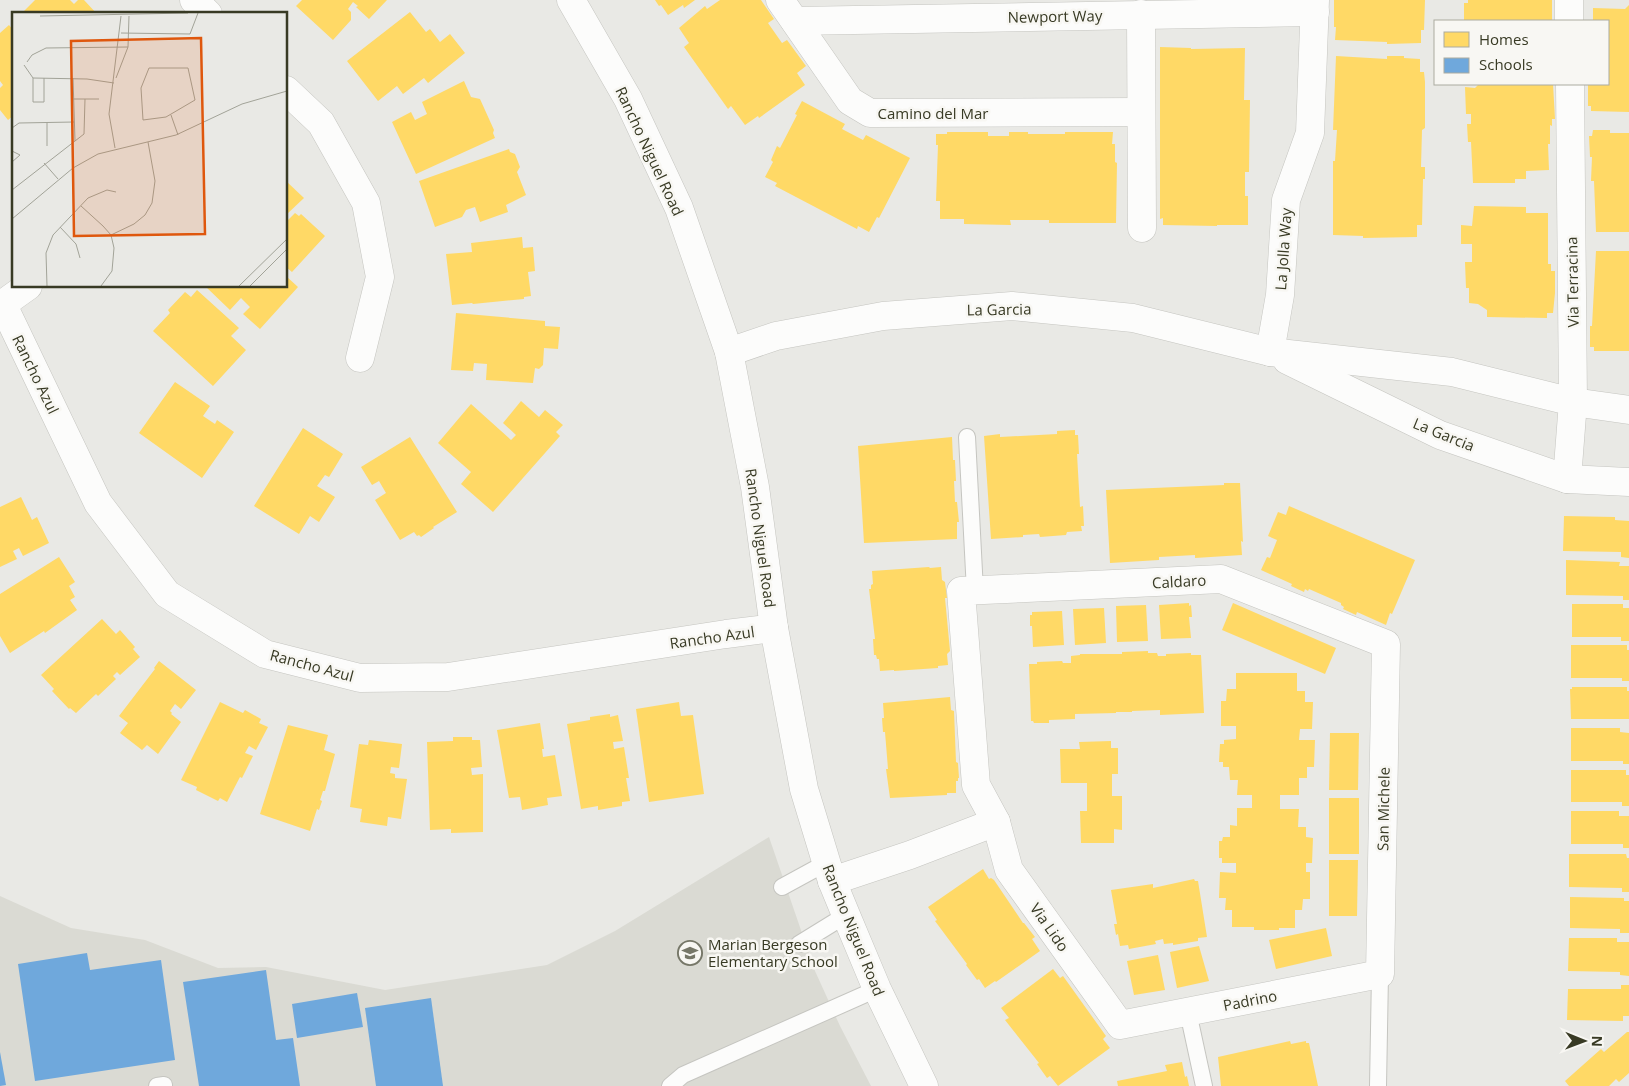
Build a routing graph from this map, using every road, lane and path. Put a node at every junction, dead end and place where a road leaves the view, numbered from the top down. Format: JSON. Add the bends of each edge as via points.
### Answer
{"nodes":[{"id":1,"x":194,"y":0,"type":"edge"},
{"id":2,"x":571,"y":0,"type":"edge"},
{"id":3,"x":1569,"y":0,"type":"edge"},
{"id":4,"x":1315,"y":6,"type":"edge"},
{"id":5,"x":955,"y":9,"type":"edge"},
{"id":6,"x":788,"y":11,"type":"edge"},
{"id":7,"x":206,"y":12,"type":"edge"},
{"id":8,"x":1141,"y":14,"type":"junction"},
{"id":9,"x":1569,"y":20,"type":"edge"},
{"id":10,"x":1570,"y":85,"type":"edge"},
{"id":11,"x":288,"y":92,"type":"edge"},
{"id":12,"x":1141,"y":112,"type":"junction"},
{"id":13,"x":1142,"y":228,"type":"dead end"},
{"id":14,"x":25,"y":288,"type":"edge"},
{"id":15,"x":1,"y":305,"type":"edge"},
{"id":16,"x":729,"y":352,"type":"junction"},
{"id":17,"x":1270,"y":352,"type":"junction"},
{"id":18,"x":360,"y":358,"type":"dead end"},
{"id":19,"x":1573,"y":402,"type":"junction"},
{"id":20,"x":1629,"y":410,"type":"edge"},
{"id":21,"x":967,"y":437,"type":"dead end"},
{"id":22,"x":1567,"y":479,"type":"junction"},
{"id":23,"x":1629,"y":482,"type":"edge"},
{"id":24,"x":968,"y":591,"type":"junction"},
{"id":25,"x":774,"y":628,"type":"junction"},
{"id":26,"x":1386,"y":644,"type":"joint"},
{"id":27,"x":996,"y":822,"type":"junction"},
{"id":28,"x":829,"y":872,"type":"junction"},
{"id":29,"x":782,"y":887,"type":"dead end"},
{"id":30,"x":846,"y":915,"type":"junction"},
{"id":31,"x":799,"y":944,"type":"dead end"},
{"id":32,"x":1380,"y":974,"type":"junction"},
{"id":33,"x":877,"y":989,"type":"junction"},
{"id":34,"x":1188,"y":1012,"type":"junction"},
{"id":35,"x":1120,"y":1025,"type":"joint"},
{"id":36,"x":670,"y":1086,"type":"edge"},
{"id":37,"x":924,"y":1086,"type":"edge"},
{"id":38,"x":1204,"y":1086,"type":"edge"},
{"id":39,"x":1378,"y":1086,"type":"edge"}],
"edges":[{"from":1,"to":7,"type":"street"},
{"from":2,"to":16,"type":"street","name":"Rancho Niguel Road","via":[[628,99],[679,208]]},
{"from":3,"to":9,"type":"street"},
{"from":4,"to":8,"type":"street","name":"Newport Way"},
{"from":4,"to":17,"type":"street","name":"La Jolla Way","via":[[1310,133],[1286,200],[1280,295]]},
{"from":5,"to":6,"type":"street","name":"Newport Way"},
{"from":5,"to":8,"type":"street","name":"Newport Way"},
{"from":6,"to":12,"type":"street","name":"Camino del Mar","via":[[850,101],[870,113]]},
{"from":8,"to":12,"type":"street"},
{"from":10,"to":19,"type":"street","name":"Via Terracina"},
{"from":11,"to":18,"type":"street","via":[[321,123],[366,203],[380,277]]},
{"from":12,"to":13,"type":"street"},
{"from":14,"to":15,"type":"street"},
{"from":15,"to":25,"type":"street","name":"Rancho Azul","via":[[98,503],[167,594],[265,654],[360,678],[448,677]]},
{"from":16,"to":17,"type":"street","name":"La Garcia","via":[[776,336],[883,316],[1012,306],[1133,318]]},
{"from":16,"to":25,"type":"street","name":"Rancho Niguel Road","via":[[755,487]]},
{"from":17,"to":19,"type":"street","name":"La Garcia","via":[[1452,372]]},
{"from":17,"to":22,"type":"street","name":"La Garcia","via":[[1440,435]]},
{"from":19,"to":20,"type":"street","name":"La Garcia"},
{"from":19,"to":22,"type":"street","name":"Via Terracina"},
{"from":21,"to":24,"type":"lane"},
{"from":22,"to":23,"type":"street","name":"La Garcia"},
{"from":24,"to":26,"type":"street","name":"Caldaro","via":[[1221,579]]},
{"from":24,"to":27,"type":"street","name":"Via Lido","via":[[976,785]]},
{"from":25,"to":28,"type":"street","name":"Rancho Niguel Road","via":[[804,789]]},
{"from":26,"to":32,"type":"street","name":"San Michele"},
{"from":27,"to":28,"type":"street","via":[[910,855]]},
{"from":27,"to":35,"type":"street","name":"Via Lido","via":[[1009,870]]},
{"from":28,"to":29,"type":"lane"},
{"from":28,"to":30,"type":"street","name":"Rancho Niguel Road"},
{"from":30,"to":31,"type":"lane"},
{"from":30,"to":33,"type":"street","name":"Rancho Niguel Road"},
{"from":32,"to":34,"type":"street","name":"Padrino"},
{"from":32,"to":39,"type":"lane"},
{"from":33,"to":36,"type":"lane","via":[[683,1075]]},
{"from":33,"to":37,"type":"street","name":"Rancho Niguel Road"},
{"from":34,"to":35,"type":"street","name":"Padrino"},
{"from":34,"to":38,"type":"lane"}]}
